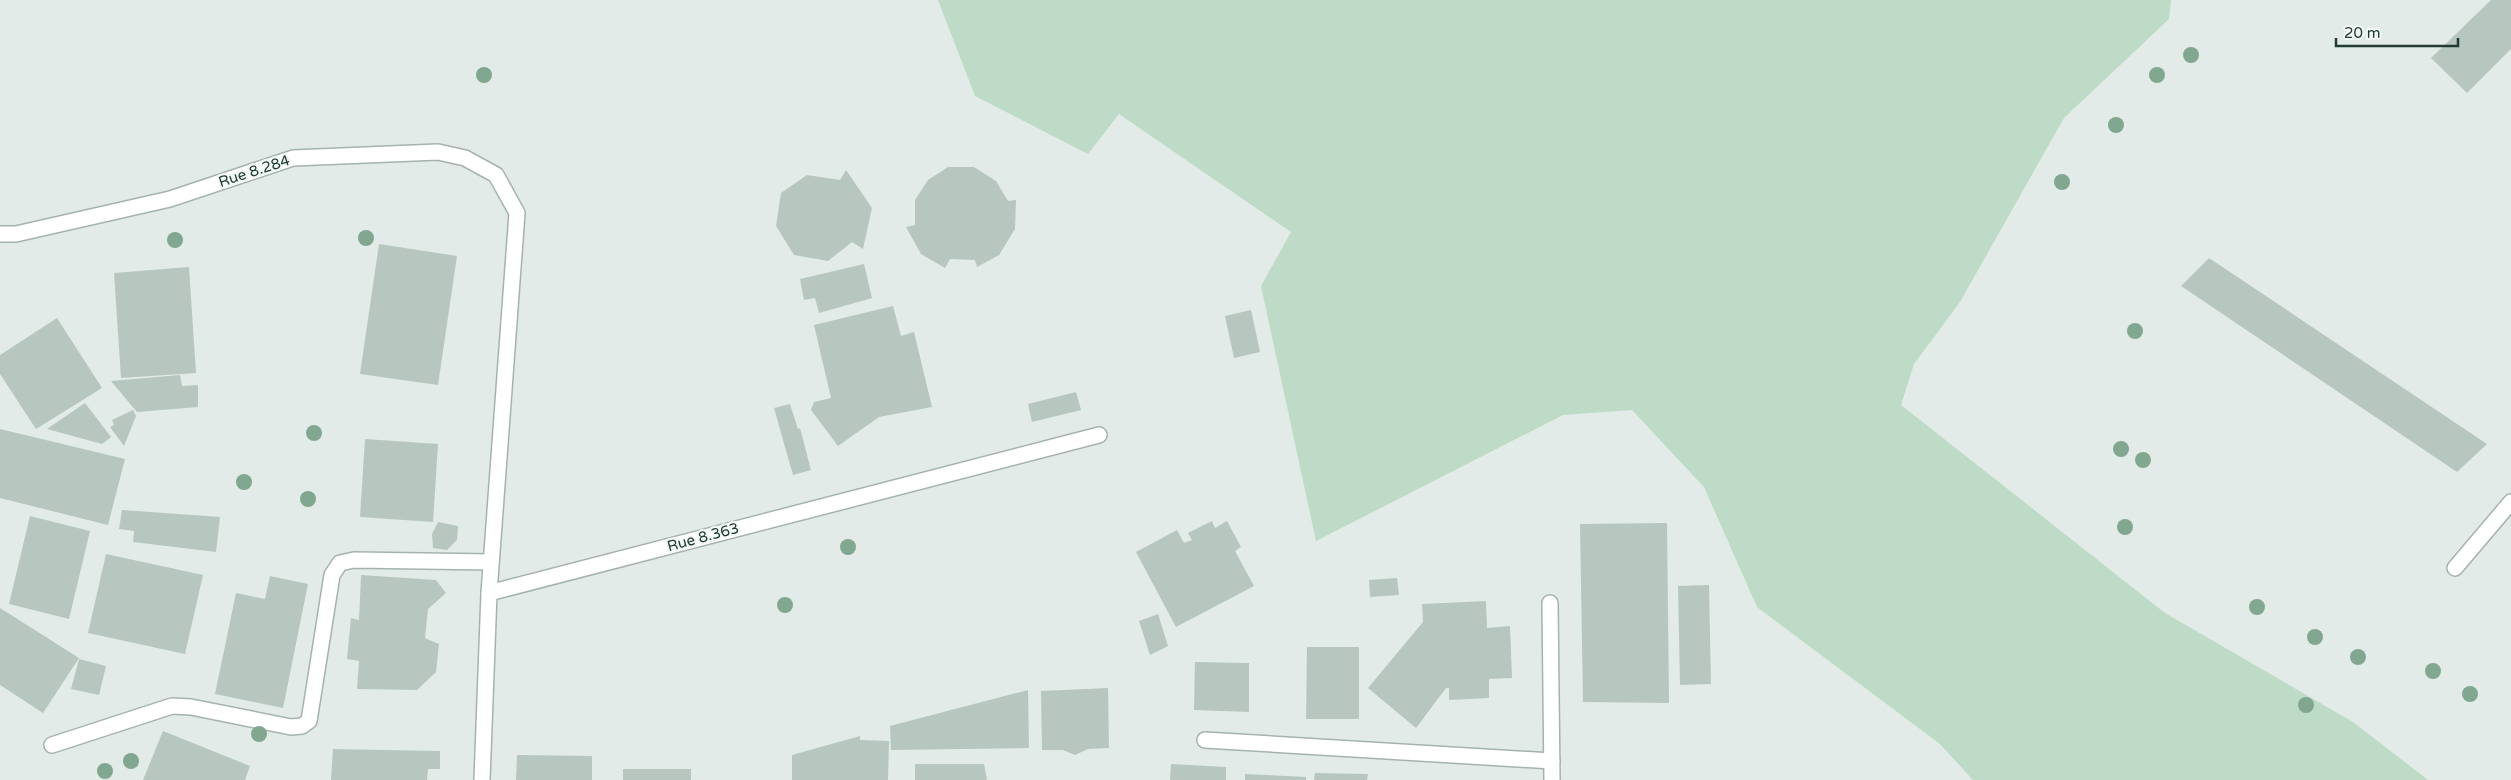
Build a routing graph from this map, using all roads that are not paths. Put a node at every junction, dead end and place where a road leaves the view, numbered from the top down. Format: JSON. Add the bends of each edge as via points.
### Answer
{"nodes":[{"id":1,"x":0,"y":234,"type":"edge"},
{"id":2,"x":1099,"y":435,"type":"dead end"},
{"id":3,"x":2511,"y":502,"type":"edge"},
{"id":4,"x":491,"y":562,"type":"junction"},
{"id":5,"x":2455,"y":568,"type":"dead end"},
{"id":6,"x":489,"y":593,"type":"junction"},
{"id":7,"x":1550,"y":603,"type":"dead end"},
{"id":8,"x":1205,"y":740,"type":"dead end"},
{"id":9,"x":52,"y":745,"type":"dead end"},
{"id":10,"x":1552,"y":761,"type":"junction"},
{"id":11,"x":482,"y":780,"type":"edge"},
{"id":12,"x":1552,"y":780,"type":"edge"}],
"edges":[{"from":1,"to":4,"type":"street","name":"Rue 8.284","via":[[16,234],[170,198],[293,158],[438,152],[465,158],[496,175],[517,213]]},
{"from":2,"to":6,"type":"street","name":"Rue 8.363"},
{"from":3,"to":5,"type":"street"},
{"from":4,"to":6,"type":"street"},
{"from":4,"to":9,"type":"street","via":[[354,560],[340,563],[332,575],[309,721],[302,726],[291,727],[172,706]]},
{"from":6,"to":11,"type":"street"},
{"from":7,"to":10,"type":"street"},
{"from":8,"to":10,"type":"street"},
{"from":10,"to":12,"type":"street"}]}
